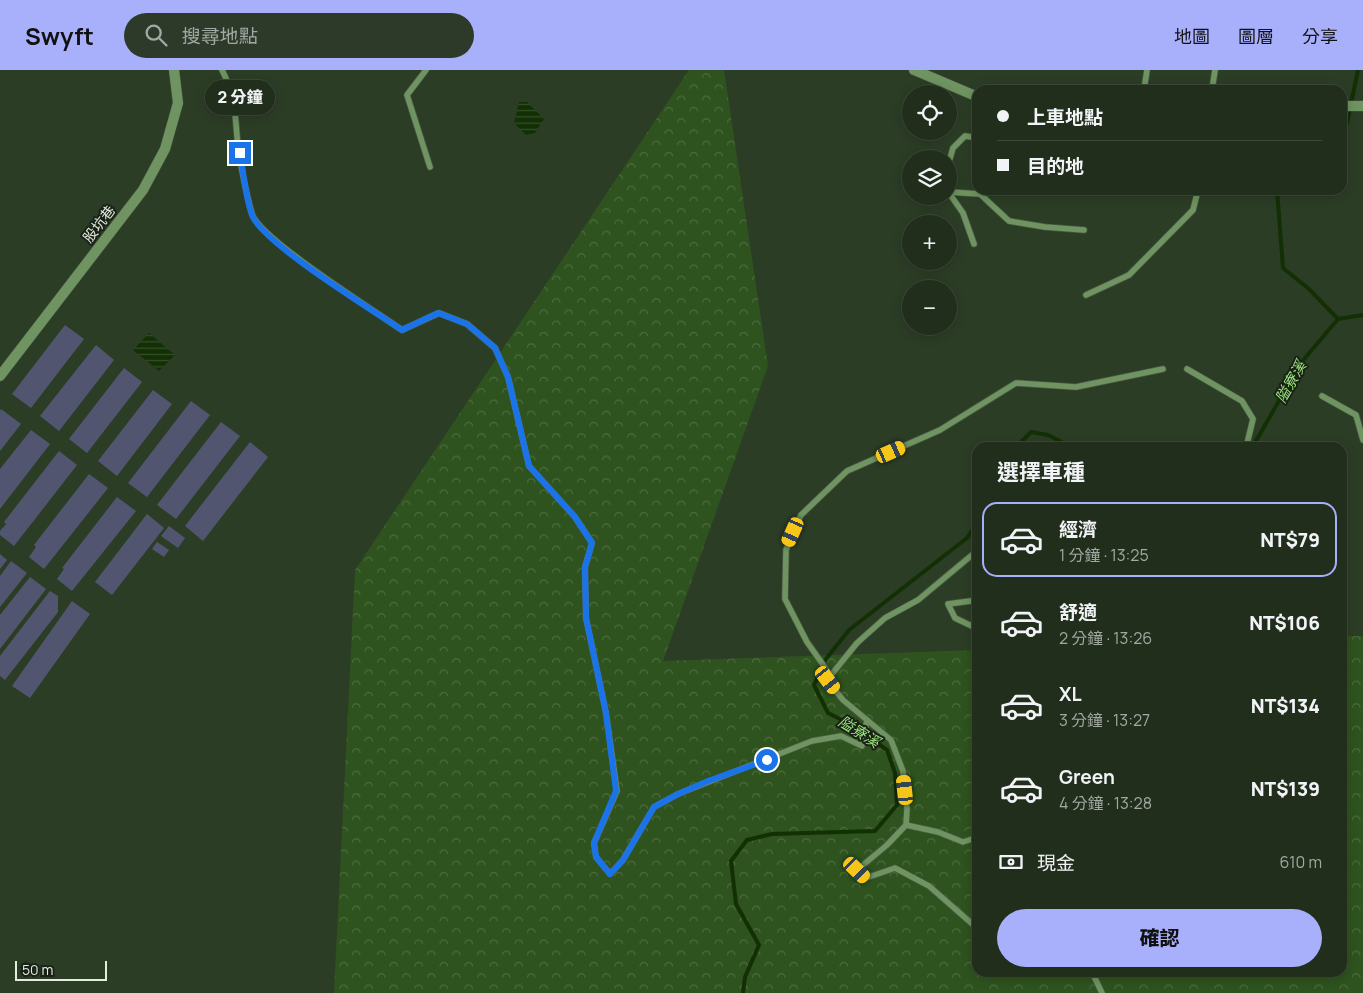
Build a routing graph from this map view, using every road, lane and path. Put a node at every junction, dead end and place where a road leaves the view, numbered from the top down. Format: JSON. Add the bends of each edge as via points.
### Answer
{"nodes":[{"id":1,"x":174,"y":70,"type":"edge"},
{"id":2,"x":222,"y":70,"type":"edge"},
{"id":3,"x":426,"y":70,"type":"edge"},
{"id":4,"x":914,"y":70,"type":"edge"},
{"id":5,"x":1147,"y":70,"type":"edge"},
{"id":6,"x":1215,"y":70,"type":"edge"},
{"id":7,"x":1145,"y":85,"type":"edge"},
{"id":8,"x":1213,"y":85,"type":"edge"},
{"id":9,"x":972,"y":94,"type":"edge"},
{"id":10,"x":1347,"y":106,"type":"edge"},
{"id":11,"x":1363,"y":106,"type":"edge"},
{"id":12,"x":972,"y":137,"type":"edge"},
{"id":13,"x":952,"y":150,"type":"edge"},
{"id":14,"x":430,"y":167,"type":"dead end"},
{"id":15,"x":957,"y":193,"type":"edge"},
{"id":16,"x":972,"y":193,"type":"edge"},
{"id":17,"x":981,"y":195,"type":"edge"},
{"id":18,"x":1197,"y":195,"type":"edge"},
{"id":19,"x":957,"y":204,"type":"edge"},
{"id":20,"x":1084,"y":230,"type":"dead end"},
{"id":21,"x":974,"y":244,"type":"dead end"},
{"id":22,"x":1086,"y":295,"type":"dead end"},
{"id":23,"x":1163,"y":369,"type":"dead end"},
{"id":24,"x":1188,"y":369,"type":"dead end"},
{"id":25,"x":0,"y":376,"type":"edge"},
{"id":26,"x":1322,"y":396,"type":"dead end"},
{"id":27,"x":1363,"y":440,"type":"edge"},
{"id":28,"x":1248,"y":442,"type":"edge"},
{"id":29,"x":972,"y":555,"type":"edge"},
{"id":30,"x":972,"y":601,"type":"edge"},
{"id":31,"x":972,"y":626,"type":"edge"},
{"id":32,"x":831,"y":675,"type":"junction"},
{"id":33,"x":868,"y":720,"type":"junction"},
{"id":34,"x":906,"y":825,"type":"junction"},
{"id":35,"x":972,"y":839,"type":"edge"},
{"id":36,"x":972,"y":924,"type":"edge"},
{"id":37,"x":1094,"y":977,"type":"edge"},
{"id":38,"x":1102,"y":993,"type":"edge"}],
"edges":[{"from":1,"to":25,"type":"street","name":"股坑巷","via":[[178,103],[165,149],[143,190]]},
{"from":2,"to":33,"type":"lane","via":[[237,112],[237,137],[252,216],[261,228],[280,246],[402,330],[438,313],[467,324],[495,348],[508,377],[529,466],[575,517],[592,543],[585,567],[586,618],[606,713],[616,791],[594,843],[596,857],[610,874],[623,860],[654,807],[678,794],[812,741],[841,736],[862,746]]},
{"from":3,"to":14,"type":"lane","via":[[407,95]]},
{"from":4,"to":9,"type":"street"},
{"from":5,"to":7,"type":"lane"},
{"from":6,"to":8,"type":"lane"},
{"from":10,"to":11,"type":"street"},
{"from":12,"to":13,"type":"lane","via":[[965,136]]},
{"from":15,"to":16,"type":"lane"},
{"from":17,"to":20,"type":"lane","via":[[1009,221],[1045,228]]},
{"from":18,"to":22,"type":"lane","via":[[1193,210],[1129,275]]},
{"from":19,"to":21,"type":"lane"},
{"from":23,"to":32,"type":"lane","via":[[1076,388],[1016,383],[940,430],[847,471],[801,515],[786,550],[785,598],[807,642]]},
{"from":24,"to":28,"type":"lane","via":[[1242,401],[1253,420]]},
{"from":26,"to":27,"type":"lane","via":[[1356,415]]},
{"from":29,"to":32,"type":"lane","via":[[918,600],[885,618],[857,643]]},
{"from":30,"to":31,"type":"lane","via":[[948,604],[955,618]]},
{"from":32,"to":33,"type":"lane","via":[[828,680],[843,700]]},
{"from":33,"to":34,"type":"lane","via":[[891,740],[903,771]]},
{"from":34,"to":35,"type":"lane","via":[[964,842]]},
{"from":34,"to":36,"type":"lane","via":[[888,845],[857,870],[866,878],[895,868],[929,886]]},
{"from":37,"to":38,"type":"lane"}]}
